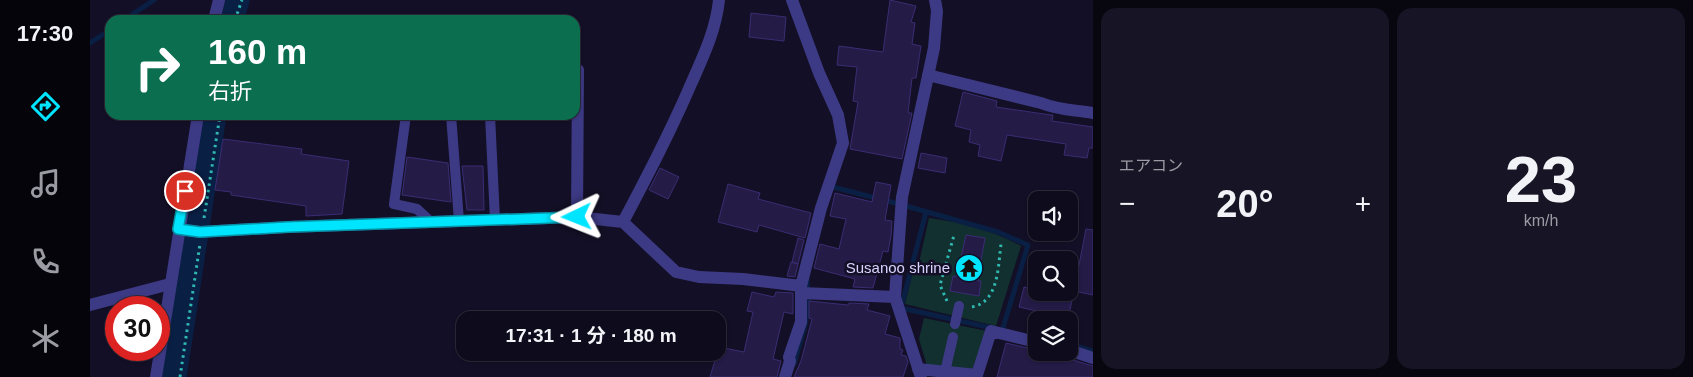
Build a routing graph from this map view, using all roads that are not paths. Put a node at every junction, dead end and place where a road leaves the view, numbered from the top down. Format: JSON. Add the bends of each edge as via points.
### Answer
{"nodes":[{"id":1,"x":220,"y":0,"type":"edge"},
{"id":2,"x":719,"y":0,"type":"edge"},
{"id":3,"x":792,"y":0,"type":"edge"},
{"id":4,"x":935,"y":0,"type":"edge"},
{"id":5,"x":216,"y":15,"type":"edge"},
{"id":6,"x":928,"y":75,"type":"junction"},
{"id":7,"x":1093,"y":113,"type":"edge"},
{"id":8,"x":197,"y":120,"type":"edge"},
{"id":9,"x":405,"y":120,"type":"edge"},
{"id":10,"x":452,"y":120,"type":"edge"},
{"id":11,"x":490,"y":120,"type":"edge"},
{"id":12,"x":578,"y":120,"type":"edge"},
{"id":13,"x":577,"y":217,"type":"junction"},
{"id":14,"x":495,"y":220,"type":"junction"},
{"id":15,"x":459,"y":221,"type":"junction"},
{"id":16,"x":431,"y":222,"type":"junction"},
{"id":17,"x":623,"y":222,"type":"junction"},
{"id":18,"x":181,"y":230,"type":"junction"},
{"id":19,"x":170,"y":284,"type":"junction"},
{"id":20,"x":805,"y":291,"type":"junction"},
{"id":21,"x":895,"y":297,"type":"junction"},
{"id":22,"x":90,"y":305,"type":"edge"},
{"id":23,"x":959,"y":306,"type":"road end"},
{"id":24,"x":956,"y":322,"type":"dead end"},
{"id":25,"x":953,"y":336,"type":"dead end"},
{"id":26,"x":1028,"y":340,"type":"edge"},
{"id":27,"x":1078,"y":353,"type":"edge"},
{"id":28,"x":1093,"y":358,"type":"edge"},
{"id":29,"x":920,"y":373,"type":"edge"},
{"id":30,"x":945,"y":375,"type":"edge"},
{"id":31,"x":156,"y":377,"type":"edge"},
{"id":32,"x":785,"y":377,"type":"edge"}],
"edges":[{"from":1,"to":5,"type":"street"},
{"from":2,"to":17,"type":"street","via":[[717,18],[705,54]]},
{"from":3,"to":20,"type":"street","via":[[838,115],[843,143],[821,208]]},
{"from":4,"to":6,"type":"street","via":[[937,11]]},
{"from":6,"to":7,"type":"street","via":[[1058,110]]},
{"from":6,"to":21,"type":"street","via":[[902,197]]},
{"from":8,"to":18,"type":"street"},
{"from":9,"to":16,"type":"lane","via":[[394,204],[417,209]]},
{"from":10,"to":15,"type":"lane"},
{"from":11,"to":14,"type":"lane"},
{"from":12,"to":13,"type":"street"},
{"from":13,"to":14,"type":"street"},
{"from":13,"to":17,"type":"street"},
{"from":14,"to":15,"type":"street"},
{"from":15,"to":16,"type":"street"},
{"from":16,"to":18,"type":"street","via":[[200,232]]},
{"from":17,"to":20,"type":"street","via":[[676,272],[743,278]]},
{"from":18,"to":19,"type":"street"},
{"from":19,"to":22,"type":"street"},
{"from":19,"to":31,"type":"street"},
{"from":20,"to":21,"type":"street"},
{"from":20,"to":32,"type":"street","via":[[801,322]]},
{"from":21,"to":29,"type":"street"},
{"from":23,"to":24,"type":"lane"},
{"from":25,"to":30,"type":"lane"},
{"from":26,"to":30,"type":"street","via":[[991,331],[977,375]]},
{"from":27,"to":28,"type":"street"},
{"from":29,"to":30,"type":"street"}]}
